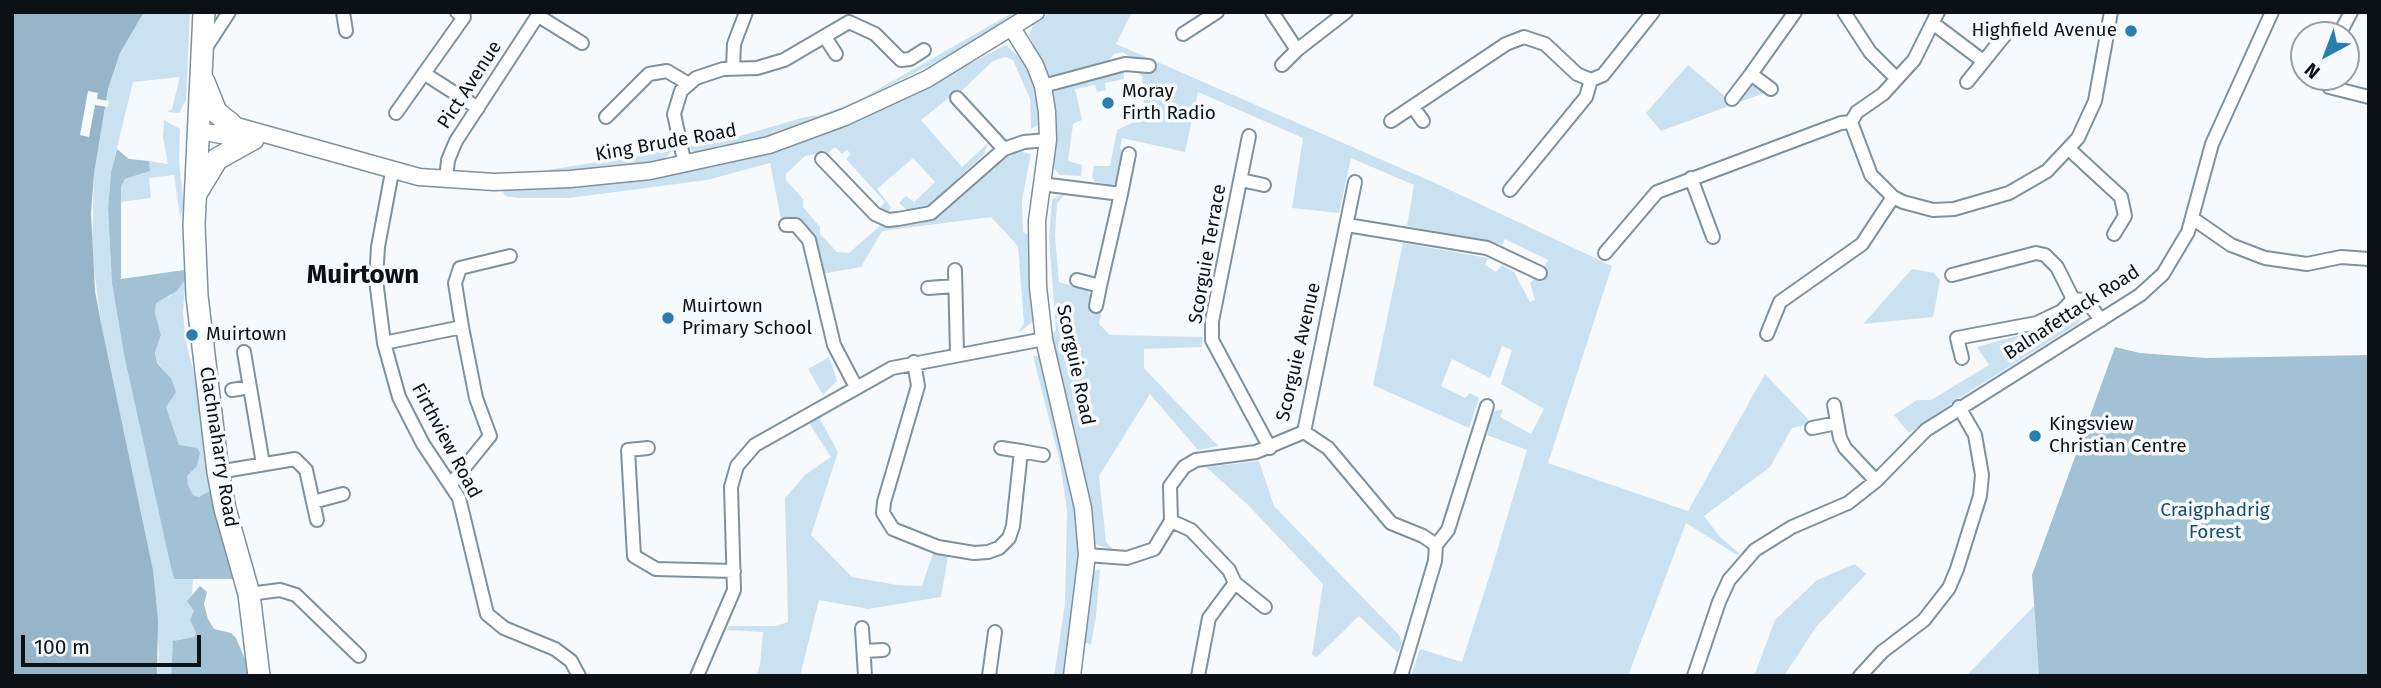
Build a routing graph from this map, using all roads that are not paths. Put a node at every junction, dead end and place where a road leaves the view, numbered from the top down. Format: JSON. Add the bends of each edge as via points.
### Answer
{"nodes":[{"id":1,"x":204,"y":12,"type":"edge"},
{"id":2,"x":229,"y":12,"type":"edge"},
{"id":3,"x":343,"y":12,"type":"edge"},
{"id":4,"x":457,"y":12,"type":"edge"},
{"id":5,"x":746,"y":12,"type":"edge"},
{"id":6,"x":1036,"y":12,"type":"edge"},
{"id":7,"x":1217,"y":12,"type":"edge"},
{"id":8,"x":1272,"y":12,"type":"edge"},
{"id":9,"x":1346,"y":12,"type":"edge"},
{"id":10,"x":1653,"y":12,"type":"edge"},
{"id":11,"x":1795,"y":12,"type":"edge"},
{"id":12,"x":1844,"y":12,"type":"edge"},
{"id":13,"x":2112,"y":12,"type":"edge"},
{"id":14,"x":2272,"y":12,"type":"edge"},
{"id":15,"x":540,"y":15,"type":"edge"},
{"id":16,"x":1936,"y":18,"type":"edge"},
{"id":17,"x":1013,"y":28,"type":"junction"},
{"id":18,"x":346,"y":31,"type":"dead end"},
{"id":19,"x":1182,"y":34,"type":"dead end"},
{"id":20,"x":2006,"y":35,"type":"dead end"},
{"id":21,"x":825,"y":37,"type":"junction"},
{"id":22,"x":582,"y":43,"type":"dead end"},
{"id":23,"x":205,"y":50,"type":"junction"},
{"id":24,"x":924,"y":50,"type":"dead end"},
{"id":25,"x":1297,"y":50,"type":"junction"},
{"id":26,"x":836,"y":54,"type":"dead end"},
{"id":27,"x":1983,"y":61,"type":"junction"},
{"id":28,"x":1282,"y":65,"type":"dead end"},
{"id":29,"x":1149,"y":66,"type":"dead end"},
{"id":30,"x":733,"y":68,"type":"junction"},
{"id":31,"x":425,"y":74,"type":"junction"},
{"id":32,"x":1751,"y":74,"type":"junction"},
{"id":33,"x":202,"y":77,"type":"junction"},
{"id":34,"x":1898,"y":79,"type":"junction"},
{"id":35,"x":1591,"y":80,"type":"junction"},
{"id":36,"x":1967,"y":82,"type":"dead end"},
{"id":37,"x":687,"y":83,"type":"junction"},
{"id":38,"x":1043,"y":86,"type":"junction"},
{"id":39,"x":1771,"y":89,"type":"dead end"},
{"id":40,"x":2345,"y":91,"type":"edge"},
{"id":41,"x":2369,"y":97,"type":"edge"},
{"id":42,"x":957,"y":98,"type":"dead end"},
{"id":43,"x":1732,"y":99,"type":"dead end"},
{"id":44,"x":1413,"y":107,"type":"junction"},
{"id":45,"x":478,"y":108,"type":"junction"},
{"id":46,"x":396,"y":113,"type":"dead end"},
{"id":47,"x":606,"y":117,"type":"dead end"},
{"id":48,"x":1391,"y":121,"type":"dead end"},
{"id":49,"x":1423,"y":121,"type":"dead end"},
{"id":50,"x":1851,"y":122,"type":"junction"},
{"id":51,"x":199,"y":124,"type":"junction"},
{"id":52,"x":230,"y":124,"type":"junction"},
{"id":53,"x":1249,"y":136,"type":"dead end"},
{"id":54,"x":251,"y":140,"type":"junction"},
{"id":55,"x":275,"y":140,"type":"junction"},
{"id":56,"x":1048,"y":140,"type":"junction"},
{"id":57,"x":1004,"y":149,"type":"junction"},
{"id":58,"x":2070,"y":150,"type":"junction"},
{"id":59,"x":1129,"y":154,"type":"dead end"},
{"id":60,"x":822,"y":159,"type":"dead end"},
{"id":61,"x":685,"y":165,"type":"junction"},
{"id":62,"x":392,"y":172,"type":"junction"},
{"id":63,"x":1691,"y":178,"type":"junction"},
{"id":64,"x":446,"y":180,"type":"junction"},
{"id":65,"x":1241,"y":180,"type":"junction"},
{"id":66,"x":1356,"y":182,"type":"dead end"},
{"id":67,"x":1041,"y":184,"type":"junction"},
{"id":68,"x":1264,"y":185,"type":"dead end"},
{"id":69,"x":1510,"y":190,"type":"dead end"},
{"id":70,"x":197,"y":193,"type":"junction"},
{"id":71,"x":1121,"y":194,"type":"junction"},
{"id":72,"x":1894,"y":197,"type":"junction"},
{"id":73,"x":2192,"y":218,"type":"junction"},
{"id":74,"x":786,"y":225,"type":"dead end"},
{"id":75,"x":1347,"y":225,"type":"junction"},
{"id":76,"x":1706,"y":231,"type":"dead end"},
{"id":77,"x":2114,"y":234,"type":"dead end"},
{"id":78,"x":1625,"y":251,"type":"dead end"},
{"id":79,"x":510,"y":256,"type":"dead end"},
{"id":80,"x":2369,"y":259,"type":"edge"},
{"id":81,"x":955,"y":270,"type":"dead end"},
{"id":82,"x":1539,"y":273,"type":"dead end"},
{"id":83,"x":1952,"y":275,"type":"dead end"},
{"id":84,"x":1077,"y":280,"type":"dead end"},
{"id":85,"x":955,"y":286,"type":"junction"},
{"id":86,"x":1100,"y":286,"type":"junction"},
{"id":87,"x":928,"y":288,"type":"dead end"},
{"id":88,"x":2073,"y":299,"type":"junction"},
{"id":89,"x":1096,"y":306,"type":"dead end"},
{"id":90,"x":2101,"y":320,"type":"junction"},
{"id":91,"x":462,"y":327,"type":"junction"},
{"id":92,"x":1767,"y":334,"type":"dead end"},
{"id":93,"x":1044,"y":339,"type":"junction"},
{"id":94,"x":384,"y":343,"type":"junction"},
{"id":95,"x":244,"y":352,"type":"dead end"},
{"id":96,"x":957,"y":353,"type":"junction"},
{"id":97,"x":1962,"y":358,"type":"dead end"},
{"id":98,"x":914,"y":362,"type":"junction"},
{"id":99,"x":250,"y":387,"type":"junction"},
{"id":100,"x":856,"y":387,"type":"junction"},
{"id":101,"x":232,"y":390,"type":"dead end"},
{"id":102,"x":1834,"y":405,"type":"dead end"},
{"id":103,"x":1487,"y":406,"type":"dead end"},
{"id":104,"x":1959,"y":407,"type":"junction"},
{"id":105,"x":1837,"y":423,"type":"junction"},
{"id":106,"x":1812,"y":428,"type":"dead end"},
{"id":107,"x":1304,"y":432,"type":"junction"},
{"id":108,"x":648,"y":448,"type":"dead end"},
{"id":109,"x":1001,"y":448,"type":"dead end"},
{"id":110,"x":1270,"y":448,"type":"junction"},
{"id":111,"x":1021,"y":451,"type":"junction"},
{"id":112,"x":1044,"y":455,"type":"dead end"},
{"id":113,"x":263,"y":464,"type":"junction"},
{"id":114,"x":218,"y":472,"type":"junction"},
{"id":115,"x":1876,"y":481,"type":"junction"},
{"id":116,"x":451,"y":484,"type":"junction"},
{"id":117,"x":343,"y":494,"type":"dead end"},
{"id":118,"x":313,"y":502,"type":"junction"},
{"id":119,"x":317,"y":520,"type":"dead end"},
{"id":120,"x":1171,"y":522,"type":"junction"},
{"id":121,"x":1436,"y":545,"type":"junction"},
{"id":122,"x":1087,"y":555,"type":"junction"},
{"id":123,"x":734,"y":571,"type":"junction"},
{"id":124,"x":1235,"y":583,"type":"junction"},
{"id":125,"x":249,"y":594,"type":"junction"},
{"id":126,"x":1265,"y":607,"type":"dead end"},
{"id":127,"x":862,"y":628,"type":"dead end"},
{"id":128,"x":995,"y":632,"type":"dead end"},
{"id":129,"x":863,"y":650,"type":"junction"},
{"id":130,"x":883,"y":650,"type":"dead end"},
{"id":131,"x":359,"y":656,"type":"dead end"},
{"id":132,"x":259,"y":676,"type":"edge"},
{"id":133,"x":579,"y":676,"type":"edge"},
{"id":134,"x":697,"y":676,"type":"edge"},
{"id":135,"x":865,"y":676,"type":"edge"},
{"id":136,"x":989,"y":676,"type":"edge"},
{"id":137,"x":1072,"y":676,"type":"edge"},
{"id":138,"x":1198,"y":676,"type":"edge"},
{"id":139,"x":1401,"y":676,"type":"edge"},
{"id":140,"x":1694,"y":676,"type":"edge"},
{"id":141,"x":1860,"y":676,"type":"edge"}],
"edges":[{"from":1,"to":23,"type":"main road","name":"Clachnaharry Road"},
{"from":2,"to":23,"type":"street"},
{"from":3,"to":18,"type":"street"},
{"from":4,"to":31,"type":"street","via":[[464,18]]},
{"from":5,"to":30,"type":"street","via":[[734,44]]},
{"from":6,"to":17,"type":"street","name":"King Brude Road"},
{"from":7,"to":19,"type":"street"},
{"from":8,"to":25,"type":"street"},
{"from":9,"to":25,"type":"street"},
{"from":10,"to":35,"type":"street","via":[[1603,75]]},
{"from":11,"to":32,"type":"street"},
{"from":12,"to":34,"type":"street","via":[[1870,52]]},
{"from":13,"to":58,"type":"street","via":[[2095,101]]},
{"from":14,"to":73,"type":"street","name":"Balnafettack Road","via":[[2212,144]]},
{"from":15,"to":22,"type":"street","name":"Pict Avenue"},
{"from":15,"to":45,"type":"street","name":"Pict Avenue"},
{"from":16,"to":27,"type":"street"},
{"from":16,"to":34,"type":"street"},
{"from":17,"to":38,"type":"street","name":"Scorguie Road"},
{"from":17,"to":61,"type":"street","name":"King Brude Road","via":[[927,79],[854,114],[769,145]]},
{"from":20,"to":27,"type":"street"},
{"from":21,"to":24,"type":"street","via":[[849,22],[876,34],[901,60]]},
{"from":21,"to":26,"type":"street"},
{"from":21,"to":30,"type":"street","via":[[776,63]]},
{"from":23,"to":33,"type":"main road","name":"Clachnaharry Road"},
{"from":25,"to":28,"type":"street"},
{"from":27,"to":36,"type":"street"},
{"from":29,"to":38,"type":"street","via":[[1125,64]]},
{"from":30,"to":37,"type":"street"},
{"from":31,"to":45,"type":"street"},
{"from":31,"to":46,"type":"street"},
{"from":32,"to":39,"type":"street"},
{"from":32,"to":43,"type":"street"},
{"from":33,"to":51,"type":"main road","name":"Clachnaharry Road"},
{"from":33,"to":52,"type":"main road","via":[[216,111]]},
{"from":34,"to":50,"type":"street"},
{"from":35,"to":44,"type":"street","via":[[1577,74],[1545,44],[1524,37],[1506,44]]},
{"from":35,"to":69,"type":"street","via":[[1586,97]]},
{"from":37,"to":47,"type":"street","via":[[667,71],[649,74],[624,88]]},
{"from":37,"to":61,"type":"street","via":[[674,114]]},
{"from":38,"to":56,"type":"street","name":"Scorguie Road"},
{"from":40,"to":41,"type":"street"},
{"from":42,"to":57,"type":"street"},
{"from":44,"to":48,"type":"street"},
{"from":44,"to":49,"type":"street"},
{"from":45,"to":64,"type":"street","name":"Pict Avenue","via":[[451,151]]},
{"from":50,"to":63,"type":"street"},
{"from":50,"to":72,"type":"street","via":[[1871,175]]},
{"from":51,"to":52,"type":"street","name":"King Brude Road"},
{"from":51,"to":54,"type":"street","name":"King Brude Road"},
{"from":51,"to":70,"type":"main road","name":"Clachnaharry Road"},
{"from":52,"to":55,"type":"street","name":"King Brude Road"},
{"from":53,"to":65,"type":"street","name":"Scorguie Terrace"},
{"from":54,"to":55,"type":"street","name":"King Brude Road"},
{"from":54,"to":70,"type":"main road","via":[[217,159]]},
{"from":55,"to":62,"type":"street","name":"King Brude Road"},
{"from":56,"to":57,"type":"street"},
{"from":56,"to":67,"type":"street","name":"Scorguie Road"},
{"from":57,"to":60,"type":"street","via":[[931,213],[888,220],[874,214]]},
{"from":58,"to":72,"type":"street","via":[[2024,186],[1971,205],[1933,210]]},
{"from":58,"to":77,"type":"street","via":[[2121,197],[2125,216]]},
{"from":59,"to":71,"type":"street"},
{"from":61,"to":64,"type":"street","name":"King Brude Road","via":[[570,179]]},
{"from":62,"to":64,"type":"street","name":"King Brude Road"},
{"from":62,"to":94,"type":"street","name":"Firthview Road","via":[[376,280]]},
{"from":63,"to":76,"type":"street"},
{"from":63,"to":78,"type":"street","via":[[1657,192],[1610,248]]},
{"from":65,"to":68,"type":"street"},
{"from":65,"to":110,"type":"street","name":"Scorguie Terrace","via":[[1212,340]]},
{"from":66,"to":75,"type":"street","name":"Scorguie Avenue"},
{"from":67,"to":71,"type":"street"},
{"from":67,"to":93,"type":"street","name":"Scorguie Road","via":[[1036,255]]},
{"from":70,"to":114,"type":"main road","name":"Clachnaharry Road","via":[[197,296]]},
{"from":71,"to":86,"type":"street"},
{"from":72,"to":92,"type":"street","via":[[1862,244],[1780,302]]},
{"from":73,"to":80,"type":"street","via":[[2231,245],[2265,258],[2306,264],[2341,257]]},
{"from":73,"to":90,"type":"street","name":"Balnafettack Road","via":[[2163,274]]},
{"from":74,"to":100,"type":"street","via":[[796,225],[809,240],[834,345]]},
{"from":75,"to":82,"type":"street","via":[[1487,248]]},
{"from":75,"to":107,"type":"street","name":"Scorguie Avenue"},
{"from":79,"to":91,"type":"street","via":[[460,268],[455,283]]},
{"from":81,"to":85,"type":"street"},
{"from":83,"to":88,"type":"street","via":[[2036,253],[2057,267]]},
{"from":84,"to":86,"type":"street"},
{"from":85,"to":87,"type":"street"},
{"from":85,"to":96,"type":"street"},
{"from":86,"to":89,"type":"street"},
{"from":88,"to":90,"type":"street","via":[[2086,300]]},
{"from":88,"to":97,"type":"street","via":[[2062,311],[2037,323],[1957,338]]},
{"from":90,"to":104,"type":"street","name":"Balnafettack Road"},
{"from":91,"to":94,"type":"street"},
{"from":91,"to":116,"type":"street","via":[[476,398],[490,436]]},
{"from":93,"to":96,"type":"street"},
{"from":93,"to":122,"type":"street","name":"Scorguie Road","via":[[1074,460]]},
{"from":94,"to":116,"type":"street","name":"Firthview Road","via":[[411,421]]},
{"from":95,"to":99,"type":"street"},
{"from":96,"to":98,"type":"street"},
{"from":98,"to":100,"type":"street"},
{"from":98,"to":111,"type":"street","via":[[918,386],[884,502],[883,513],[893,529],[938,547],[974,552],[999,548],[1013,526]]},
{"from":99,"to":101,"type":"street"},
{"from":99,"to":113,"type":"street"},
{"from":100,"to":123,"type":"street","via":[[766,437],[737,466],[731,487]]},
{"from":102,"to":105,"type":"street"},
{"from":103,"to":121,"type":"street","via":[[1448,530]]},
{"from":104,"to":115,"type":"street","name":"Balnafettack Road","via":[[1912,442]]},
{"from":104,"to":141,"type":"street","via":[[1975,435],[1982,474],[1980,496],[1957,569],[1949,588],[1924,620],[1882,652]]},
{"from":105,"to":106,"type":"street"},
{"from":105,"to":115,"type":"street","via":[[1845,448]]},
{"from":107,"to":110,"type":"street","name":"Scorguie Avenue"},
{"from":107,"to":121,"type":"street","via":[[1328,449],[1391,523]]},
{"from":108,"to":123,"type":"street","via":[[628,450],[635,556],[656,569]]},
{"from":109,"to":111,"type":"street"},
{"from":110,"to":120,"type":"street","name":"Scorguie Avenue","via":[[1209,457],[1184,467],[1170,486]]},
{"from":111,"to":112,"type":"street"},
{"from":113,"to":114,"type":"street"},
{"from":113,"to":118,"type":"street","via":[[287,458],[302,463]]},
{"from":114,"to":125,"type":"main road","name":"Clachnaharry Road"},
{"from":115,"to":140,"type":"street","name":"Balnafettack Road","via":[[1848,503],[1773,537],[1741,564],[1719,602]]},
{"from":116,"to":133,"type":"street","name":"Firthview Road","via":[[463,512],[487,614],[504,628],[555,649],[571,661]]},
{"from":117,"to":118,"type":"street"},
{"from":118,"to":119,"type":"street"},
{"from":120,"to":122,"type":"street","via":[[1154,549],[1141,555]]},
{"from":120,"to":124,"type":"street","via":[[1191,530],[1229,570]]},
{"from":121,"to":139,"type":"street","via":[[1436,561]]},
{"from":122,"to":137,"type":"street","name":"Scorguie Road"},
{"from":123,"to":134,"type":"street","via":[[731,601]]},
{"from":124,"to":126,"type":"street"},
{"from":124,"to":138,"type":"street","via":[[1209,618]]},
{"from":125,"to":131,"type":"street","via":[[280,590],[296,594]]},
{"from":125,"to":132,"type":"main road","name":"Clachnaharry Road"},
{"from":127,"to":129,"type":"street"},
{"from":128,"to":136,"type":"street"},
{"from":129,"to":130,"type":"street"},
{"from":129,"to":135,"type":"street"}]}
